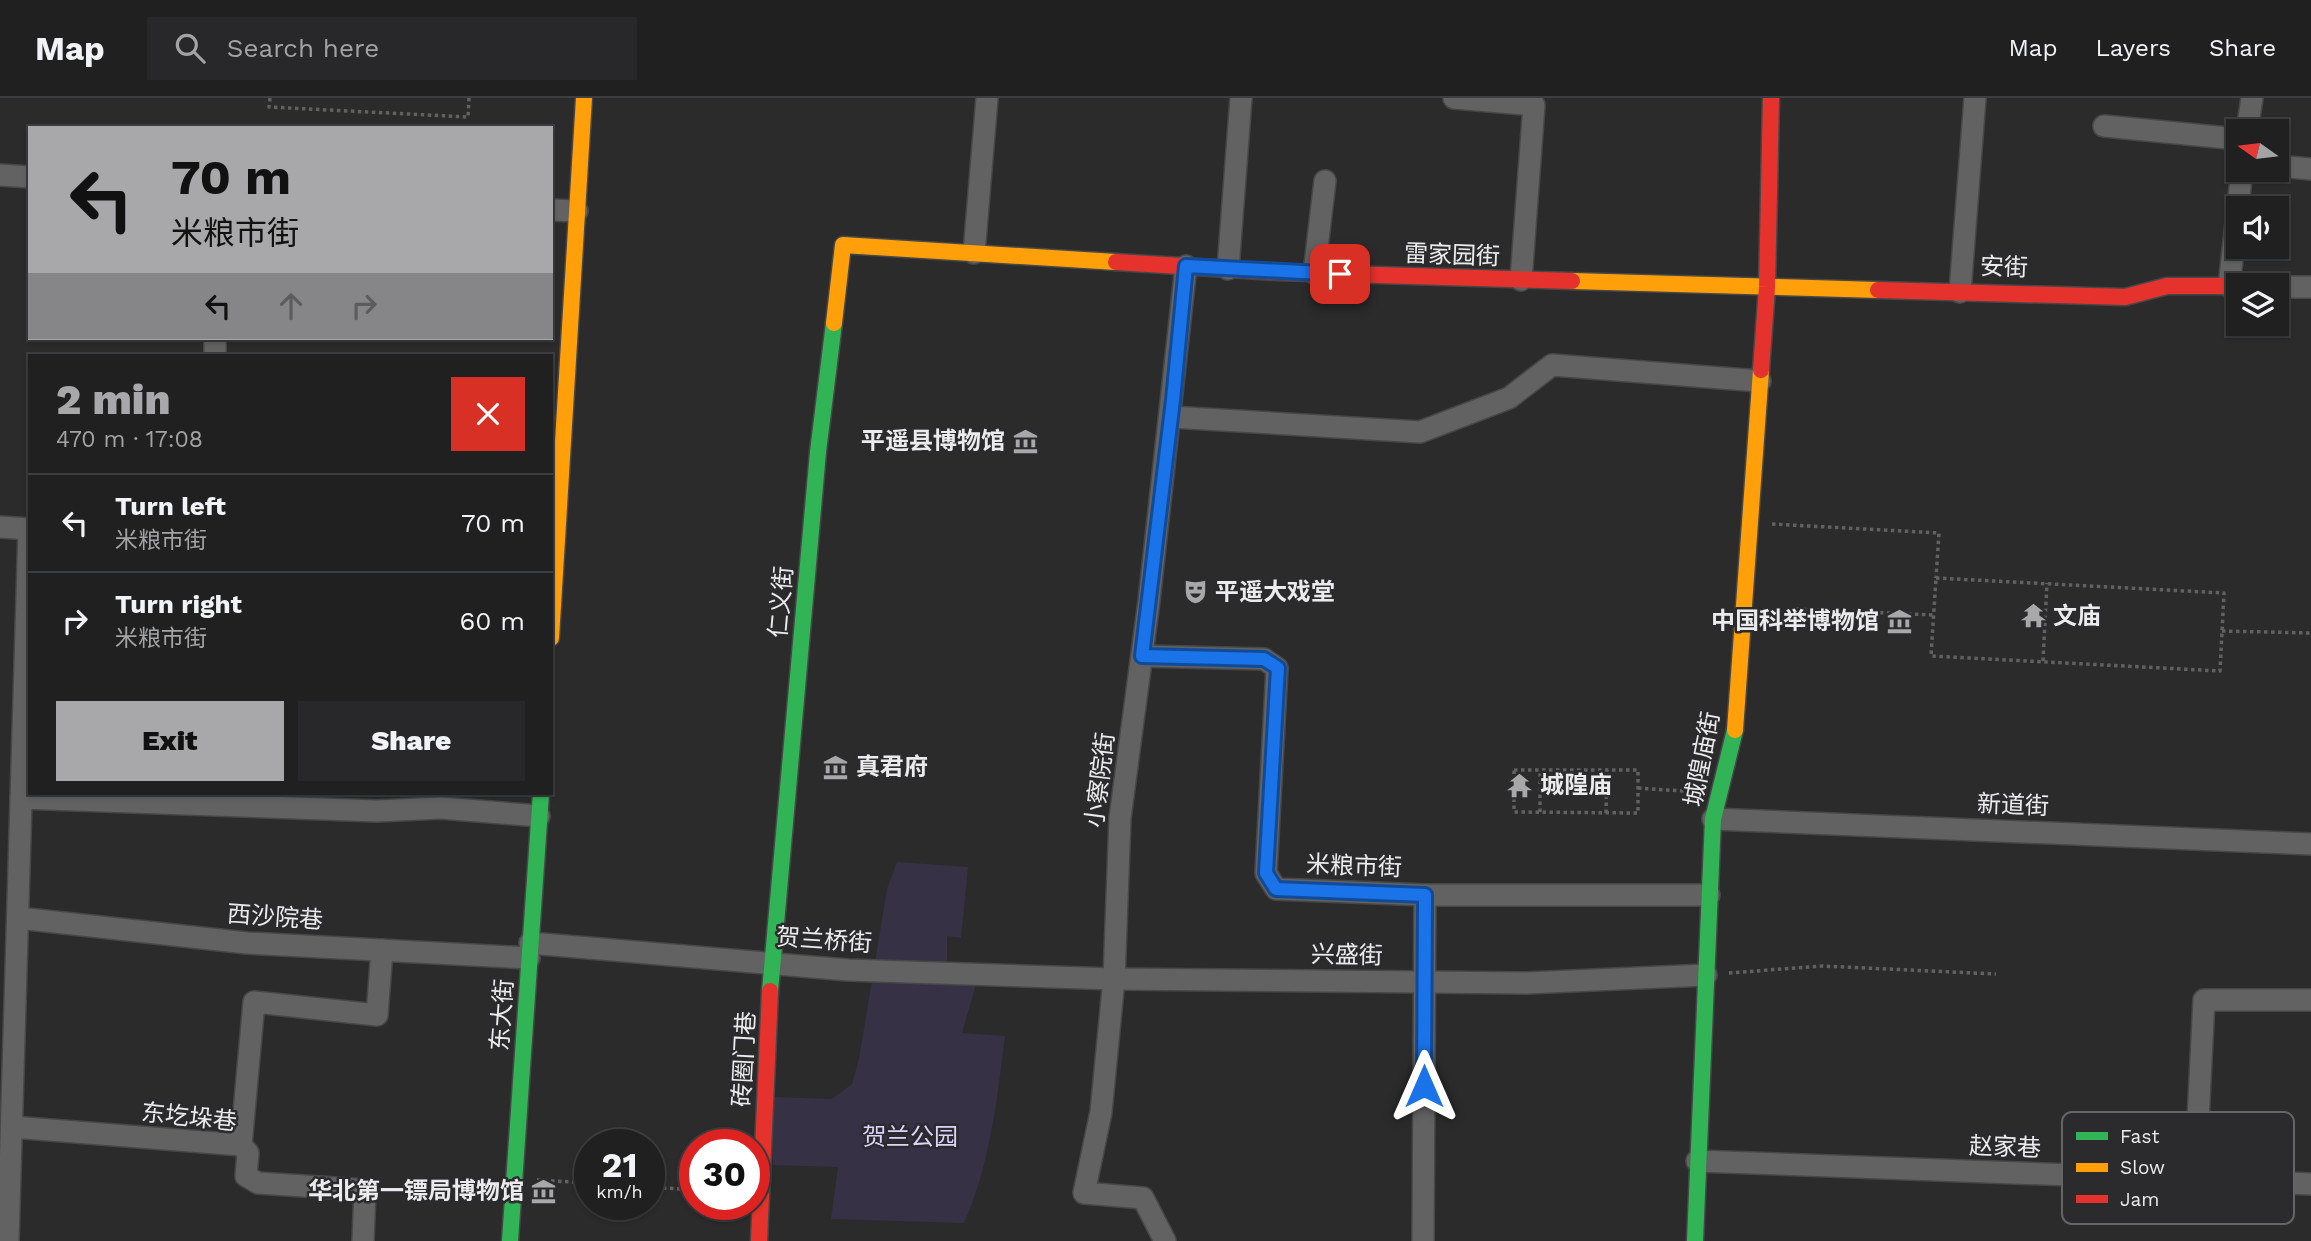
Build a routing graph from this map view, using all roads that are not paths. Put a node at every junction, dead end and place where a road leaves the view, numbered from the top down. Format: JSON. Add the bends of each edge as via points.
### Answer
{"nodes":[{"id":1,"x":584,"y":98,"type":"edge"},
{"id":2,"x":987,"y":98,"type":"edge"},
{"id":3,"x":1241,"y":98,"type":"edge"},
{"id":4,"x":1454,"y":98,"type":"edge"},
{"id":5,"x":1771,"y":98,"type":"edge"},
{"id":6,"x":1975,"y":98,"type":"edge"},
{"id":7,"x":2252,"y":98,"type":"edge"},
{"id":8,"x":2249,"y":119,"type":"edge"},
{"id":9,"x":2104,"y":126,"type":"dead end"},
{"id":10,"x":2226,"y":138,"type":"edge"},
{"id":11,"x":2289,"y":167,"type":"edge"},
{"id":12,"x":2311,"y":169,"type":"edge"},
{"id":13,"x":0,"y":175,"type":"edge"},
{"id":14,"x":28,"y":177,"type":"edge"},
{"id":15,"x":1325,"y":181,"type":"dead end"},
{"id":16,"x":2241,"y":182,"type":"edge"},
{"id":17,"x":553,"y":210,"type":"edge"},
{"id":18,"x":577,"y":211,"type":"junction"},
{"id":19,"x":843,"y":245,"type":"joint"},
{"id":20,"x":974,"y":253,"type":"junction"},
{"id":21,"x":1186,"y":266,"type":"junction"},
{"id":22,"x":1228,"y":269,"type":"junction"},
{"id":23,"x":1314,"y":273,"type":"junction"},
{"id":24,"x":2235,"y":273,"type":"edge"},
{"id":25,"x":1521,"y":280,"type":"junction"},
{"id":26,"x":2226,"y":286,"type":"edge"},
{"id":27,"x":1767,"y":287,"type":"junction"},
{"id":28,"x":2289,"y":287,"type":"edge"},
{"id":29,"x":2311,"y":287,"type":"edge"},
{"id":30,"x":1960,"y":292,"type":"junction"},
{"id":31,"x":1760,"y":381,"type":"junction"},
{"id":32,"x":1171,"y":417,"type":"junction"},
{"id":33,"x":0,"y":527,"type":"edge"},
{"id":34,"x":28,"y":529,"type":"edge"},
{"id":35,"x":554,"y":562,"type":"edge"},
{"id":36,"x":28,"y":563,"type":"edge"},
{"id":37,"x":553,"y":587,"type":"edge"},
{"id":38,"x":1142,"y":656,"type":"junction"},
{"id":39,"x":541,"y":795,"type":"edge"},
{"id":40,"x":21,"y":798,"type":"junction"},
{"id":41,"x":539,"y":816,"type":"junction"},
{"id":42,"x":1713,"y":819,"type":"junction"},
{"id":43,"x":2311,"y":844,"type":"edge"},
{"id":44,"x":1425,"y":895,"type":"junction"},
{"id":45,"x":1709,"y":895,"type":"junction"},
{"id":46,"x":18,"y":918,"type":"junction"},
{"id":47,"x":8,"y":946,"type":"edge"},
{"id":48,"x":382,"y":950,"type":"junction"},
{"id":49,"x":530,"y":950,"type":"junction"},
{"id":50,"x":771,"y":963,"type":"junction"},
{"id":51,"x":1706,"y":975,"type":"junction"},
{"id":52,"x":1114,"y":979,"type":"junction"},
{"id":53,"x":1424,"y":982,"type":"junction"},
{"id":54,"x":2311,"y":1000,"type":"edge"},
{"id":55,"x":6,"y":1082,"type":"edge"},
{"id":56,"x":2198,"y":1112,"type":"edge"},
{"id":57,"x":12,"y":1127,"type":"junction"},
{"id":58,"x":241,"y":1144,"type":"junction"},
{"id":59,"x":1697,"y":1161,"type":"junction"},
{"id":60,"x":2062,"y":1175,"type":"edge"},
{"id":61,"x":8,"y":1241,"type":"edge"},
{"id":62,"x":363,"y":1241,"type":"edge"},
{"id":63,"x":510,"y":1241,"type":"edge"},
{"id":64,"x":759,"y":1241,"type":"edge"},
{"id":65,"x":1165,"y":1241,"type":"edge"},
{"id":66,"x":1423,"y":1241,"type":"edge"},
{"id":67,"x":1695,"y":1241,"type":"edge"}],
"edges":[{"from":1,"to":18,"type":"street"},
{"from":2,"to":20,"type":"street"},
{"from":3,"to":22,"type":"street"},
{"from":4,"to":25,"type":"street","via":[[1534,105]]},
{"from":5,"to":27,"type":"street","name":"城隍庙街"},
{"from":6,"to":30,"type":"street"},
{"from":7,"to":8,"type":"street"},
{"from":9,"to":10,"type":"street"},
{"from":11,"to":12,"type":"street"},
{"from":13,"to":14,"type":"street"},
{"from":15,"to":23,"type":"street"},
{"from":16,"to":24,"type":"street"},
{"from":17,"to":18,"type":"street"},
{"from":18,"to":35,"type":"street"},
{"from":19,"to":20,"type":"street","name":"雷家园街"},
{"from":19,"to":50,"type":"street","name":"仁义街","via":[[816,466]]},
{"from":20,"to":21,"type":"street","name":"雷家园街"},
{"from":21,"to":22,"type":"street","name":"雷家园街"},
{"from":21,"to":32,"type":"street","name":"小察院街"},
{"from":22,"to":23,"type":"street","name":"雷家园街"},
{"from":23,"to":25,"type":"street","name":"雷家园街"},
{"from":25,"to":27,"type":"street","name":"雷家园街"},
{"from":26,"to":30,"type":"street","name":"安街","via":[[2167,286],[2124,297]]},
{"from":27,"to":30,"type":"street","name":"安街"},
{"from":27,"to":31,"type":"street","name":"城隍庙街"},
{"from":28,"to":29,"type":"street"},
{"from":31,"to":32,"type":"street","via":[[1552,365],[1509,398],[1420,432]]},
{"from":31,"to":42,"type":"street","name":"城隍庙街","via":[[1734,738]]},
{"from":32,"to":38,"type":"street","name":"小察院街"},
{"from":33,"to":34,"type":"street"},
{"from":35,"to":37,"type":"street"},
{"from":36,"to":40,"type":"street"},
{"from":38,"to":44,"type":"street","name":"米粮市街","via":[[1264,659],[1278,668],[1266,873],[1276,889]]},
{"from":38,"to":52,"type":"street","name":"小察院街","via":[[1120,818]]},
{"from":39,"to":41,"type":"street","name":"东大街"},
{"from":40,"to":41,"type":"street","via":[[377,811],[441,808]]},
{"from":40,"to":46,"type":"street"},
{"from":41,"to":49,"type":"street","name":"东大街"},
{"from":42,"to":43,"type":"street","name":"新道街"},
{"from":42,"to":45,"type":"street","name":"城隍庙街"},
{"from":44,"to":45,"type":"street","name":"米粮市街"},
{"from":44,"to":53,"type":"street"},
{"from":45,"to":51,"type":"street","name":"城隍庙街"},
{"from":46,"to":47,"type":"street"},
{"from":46,"to":48,"type":"street","name":"西沙院巷","via":[[247,943]]},
{"from":47,"to":55,"type":"street"},
{"from":48,"to":49,"type":"street","name":"西沙院巷"},
{"from":48,"to":58,"type":"street","via":[[377,1015],[254,1002]]},
{"from":49,"to":50,"type":"street","name":"贺兰桥街"},
{"from":49,"to":63,"type":"street","name":"东大街"},
{"from":50,"to":52,"type":"street","name":"贺兰桥街"},
{"from":50,"to":64,"type":"street","name":"砖圈门巷"},
{"from":51,"to":53,"type":"street","name":"兴盛街"},
{"from":51,"to":59,"type":"street","name":"城隍庙街"},
{"from":52,"to":53,"type":"street","name":"兴盛街"},
{"from":52,"to":65,"type":"street","name":"小察院街","via":[[1101,1112],[1084,1193],[1143,1198]]},
{"from":53,"to":66,"type":"street"},
{"from":54,"to":56,"type":"street","via":[[2204,1000]]},
{"from":55,"to":57,"type":"street"},
{"from":57,"to":58,"type":"street","name":"东圪垛巷"},
{"from":57,"to":61,"type":"street"},
{"from":58,"to":62,"type":"street","name":"东圪垛巷","via":[[248,1153],[246,1176],[258,1184],[365,1190]]},
{"from":59,"to":60,"type":"street","name":"赵家巷"},
{"from":59,"to":67,"type":"street","name":"城隍庙街"}]}
